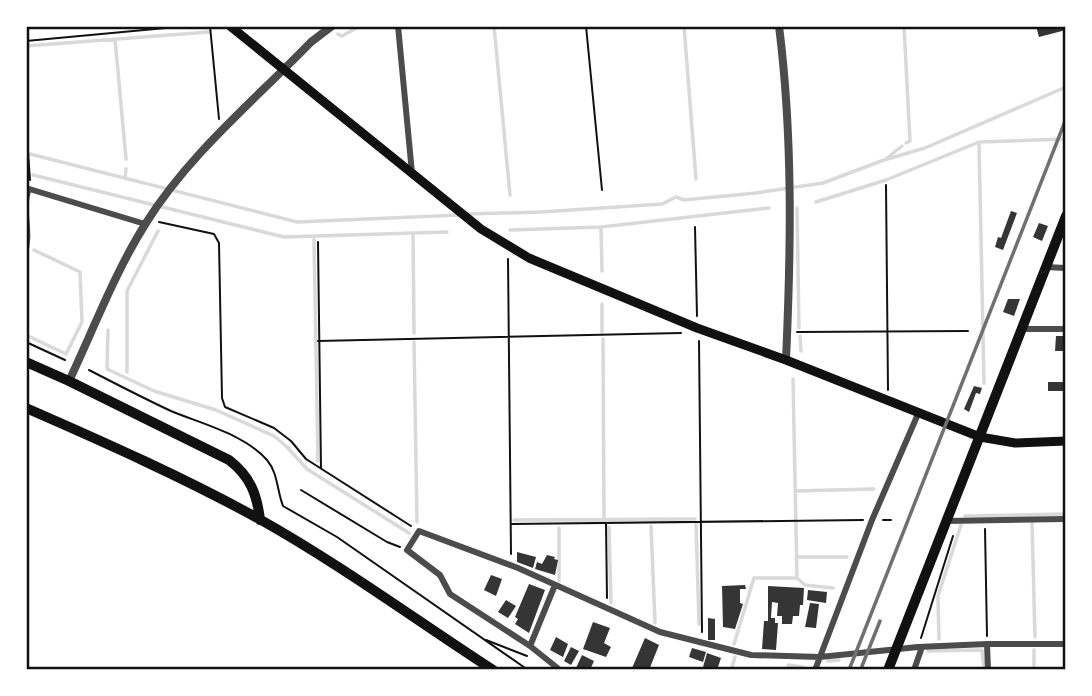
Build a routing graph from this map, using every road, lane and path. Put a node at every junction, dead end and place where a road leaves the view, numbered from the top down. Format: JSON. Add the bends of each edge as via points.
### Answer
{"nodes":[{"id":1,"x":187,"y":26,"type":"edge"},
{"id":2,"x":210,"y":26,"type":"edge"},
{"id":3,"x":230,"y":26,"type":"edge"},
{"id":4,"x":331,"y":26,"type":"edge"},
{"id":5,"x":398,"y":26,"type":"edge"},
{"id":6,"x":586,"y":26,"type":"edge"},
{"id":7,"x":779,"y":26,"type":"edge"},
{"id":8,"x":26,"y":41,"type":"edge"},
{"id":9,"x":285,"y":70,"type":"junction"},
{"id":10,"x":26,"y":125,"type":"edge"},
{"id":11,"x":220,"y":134,"type":"junction"},
{"id":12,"x":27,"y":140,"type":"edge"},
{"id":13,"x":412,"y":173,"type":"junction"},
{"id":14,"x":886,"y":185,"type":"dead end"},
{"id":15,"x":29,"y":188,"type":"edge"},
{"id":16,"x":602,"y":190,"type":"dead end"},
{"id":17,"x":1066,"y":216,"type":"edge"},
{"id":18,"x":149,"y":218,"type":"junction"},
{"id":19,"x":695,"y":227,"type":"dead end"},
{"id":20,"x":318,"y":242,"type":"dead end"},
{"id":21,"x":508,"y":247,"type":"junction"},
{"id":22,"x":26,"y":255,"type":"edge"},
{"id":23,"x":1045,"y":267,"type":"junction"},
{"id":24,"x":1066,"y":268,"type":"edge"},
{"id":25,"x":695,"y":329,"type":"junction"},
{"id":26,"x":1022,"y":329,"type":"junction"},
{"id":27,"x":1066,"y":329,"type":"edge"},
{"id":28,"x":888,"y":331,"type":"junction"},
{"id":29,"x":968,"y":331,"type":"dead end"},
{"id":30,"x":787,"y":332,"type":"junction"},
{"id":31,"x":510,"y":336,"type":"junction"},
{"id":32,"x":318,"y":341,"type":"junction"},
{"id":33,"x":26,"y":342,"type":"edge"},
{"id":34,"x":65,"y":360,"type":"dead end"},
{"id":35,"x":786,"y":360,"type":"junction"},
{"id":36,"x":26,"y":362,"type":"edge"},
{"id":37,"x":89,"y":370,"type":"dead end"},
{"id":38,"x":69,"y":381,"type":"junction"},
{"id":39,"x":888,"y":401,"type":"junction"},
{"id":40,"x":26,"y":408,"type":"edge"},
{"id":41,"x":918,"y":414,"type":"junction"},
{"id":42,"x":979,"y":437,"type":"junction"},
{"id":43,"x":1066,"y":441,"type":"edge"},
{"id":44,"x":321,"y":470,"type":"junction"},
{"id":45,"x":301,"y":490,"type":"dead end"},
{"id":46,"x":1066,"y":519,"type":"edge"},
{"id":47,"x":260,"y":520,"type":"junction"},
{"id":48,"x":872,"y":520,"type":"junction"},
{"id":49,"x":985,"y":520,"type":"junction"},
{"id":50,"x":952,"y":521,"type":"junction"},
{"id":51,"x":701,"y":523,"type":"junction"},
{"id":52,"x":511,"y":524,"type":"junction"},
{"id":53,"x":606,"y":524,"type":"junction"},
{"id":54,"x":419,"y":531,"type":"junction"},
{"id":55,"x":407,"y":550,"type":"junction"},
{"id":56,"x":511,"y":566,"type":"junction"},
{"id":57,"x":555,"y":585,"type":"junction"},
{"id":58,"x":607,"y":609,"type":"junction"},
{"id":59,"x":482,"y":639,"type":"junction"},
{"id":60,"x":702,"y":644,"type":"junction"},
{"id":61,"x":987,"y":644,"type":"junction"},
{"id":62,"x":1066,"y":644,"type":"edge"},
{"id":63,"x":530,"y":646,"type":"junction"},
{"id":64,"x":920,"y":647,"type":"junction"},
{"id":65,"x":527,"y":656,"type":"dead end"},
{"id":66,"x":820,"y":657,"type":"junction"},
{"id":67,"x":890,"y":665,"type":"edge"},
{"id":68,"x":493,"y":670,"type":"edge"},
{"id":69,"x":528,"y":670,"type":"edge"},
{"id":70,"x":560,"y":670,"type":"edge"},
{"id":71,"x":815,"y":670,"type":"edge"},
{"id":72,"x":914,"y":670,"type":"edge"},
{"id":73,"x":988,"y":670,"type":"edge"}],
"edges":[{"from":1,"to":8,"type":"path"},
{"from":2,"to":11,"type":"path"},
{"from":3,"to":9,"type":"main road"},
{"from":4,"to":9,"type":"street"},
{"from":5,"to":13,"type":"street"},
{"from":6,"to":16,"type":"path"},
{"from":7,"to":30,"type":"street","via":[[790,202]]},
{"from":9,"to":11,"type":"street"},
{"from":9,"to":13,"type":"main road"},
{"from":10,"to":12,"type":"path"},
{"from":11,"to":18,"type":"street"},
{"from":12,"to":15,"type":"path"},
{"from":13,"to":21,"type":"main road"},
{"from":14,"to":28,"type":"path"},
{"from":15,"to":18,"type":"street"},
{"from":15,"to":22,"type":"lane"},
{"from":17,"to":23,"type":"main road"},
{"from":18,"to":38,"type":"street"},
{"from":18,"to":44,"type":"path","via":[[214,234],[219,243],[225,407],[274,428]]},
{"from":19,"to":25,"type":"path"},
{"from":20,"to":32,"type":"path"},
{"from":21,"to":25,"type":"main road"},
{"from":21,"to":31,"type":"path"},
{"from":23,"to":24,"type":"street"},
{"from":23,"to":26,"type":"main road"},
{"from":25,"to":31,"type":"path","via":[[680,334]]},
{"from":25,"to":35,"type":"main road"},
{"from":25,"to":51,"type":"path"},
{"from":26,"to":27,"type":"street"},
{"from":26,"to":42,"type":"main road"},
{"from":28,"to":29,"type":"path"},
{"from":28,"to":30,"type":"path"},
{"from":28,"to":39,"type":"path"},
{"from":30,"to":35,"type":"street"},
{"from":31,"to":32,"type":"path"},
{"from":31,"to":52,"type":"path"},
{"from":32,"to":44,"type":"path"},
{"from":33,"to":34,"type":"path"},
{"from":35,"to":39,"type":"main road"},
{"from":36,"to":38,"type":"main road"},
{"from":37,"to":59,"type":"path","via":[[249,446],[271,467],[283,506],[337,537]]},
{"from":38,"to":47,"type":"main road","via":[[238,467],[256,494]]},
{"from":39,"to":41,"type":"main road"},
{"from":40,"to":47,"type":"main road"},
{"from":41,"to":42,"type":"main road"},
{"from":41,"to":48,"type":"street"},
{"from":42,"to":43,"type":"main road","via":[[1015,443]]},
{"from":42,"to":50,"type":"main road"},
{"from":44,"to":54,"type":"path"},
{"from":45,"to":55,"type":"path"},
{"from":46,"to":49,"type":"street"},
{"from":47,"to":68,"type":"main road","via":[[332,562]]},
{"from":48,"to":51,"type":"path"},
{"from":48,"to":66,"type":"street"},
{"from":49,"to":50,"type":"street"},
{"from":49,"to":61,"type":"path"},
{"from":50,"to":64,"type":"path"},
{"from":50,"to":67,"type":"main road"},
{"from":51,"to":53,"type":"path"},
{"from":51,"to":60,"type":"path"},
{"from":52,"to":53,"type":"path"},
{"from":52,"to":56,"type":"path"},
{"from":53,"to":58,"type":"path"},
{"from":54,"to":55,"type":"street"},
{"from":54,"to":56,"type":"street"},
{"from":55,"to":63,"type":"street","via":[[440,575],[450,594]]},
{"from":56,"to":57,"type":"street"},
{"from":57,"to":58,"type":"street"},
{"from":57,"to":63,"type":"street"},
{"from":58,"to":60,"type":"street"},
{"from":59,"to":65,"type":"path"},
{"from":59,"to":69,"type":"path"},
{"from":60,"to":66,"type":"street","via":[[751,655]]},
{"from":61,"to":62,"type":"street"},
{"from":61,"to":64,"type":"street"},
{"from":61,"to":73,"type":"street"},
{"from":63,"to":70,"type":"street"},
{"from":64,"to":66,"type":"street"},
{"from":64,"to":72,"type":"street"},
{"from":66,"to":71,"type":"street"}]}
